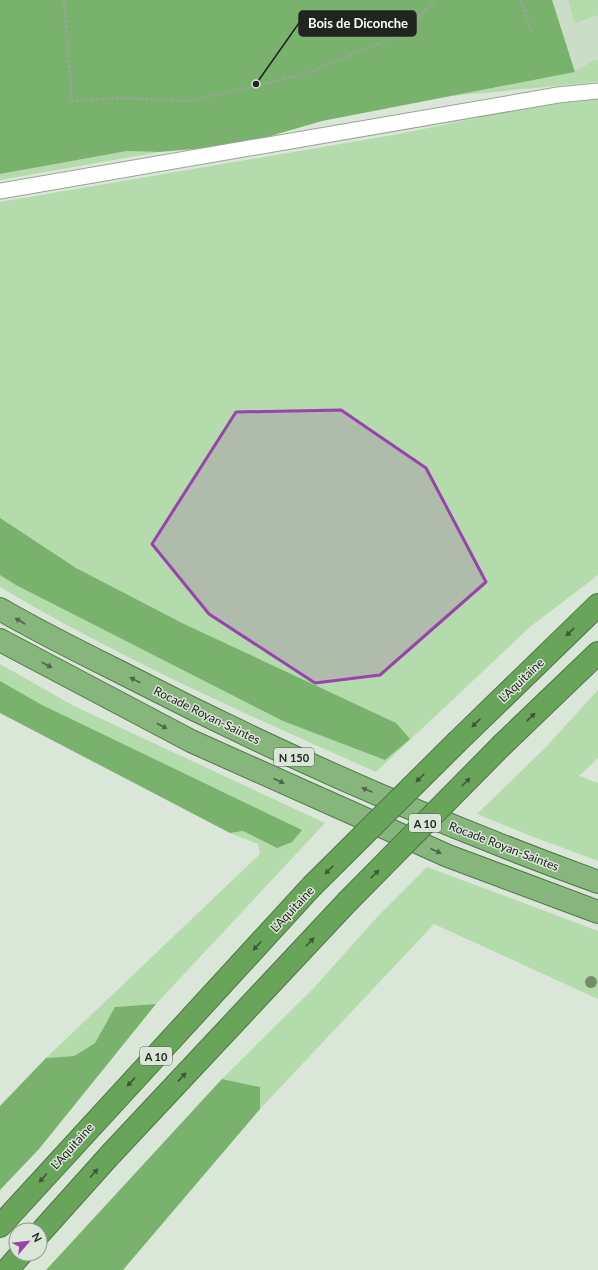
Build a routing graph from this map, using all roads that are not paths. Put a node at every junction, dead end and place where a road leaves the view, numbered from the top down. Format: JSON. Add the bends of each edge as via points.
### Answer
{"nodes":[{"id":1,"x":598,"y":91,"type":"edge"},
{"id":2,"x":0,"y":191,"type":"edge"},
{"id":3,"x":598,"y":605,"type":"edge"},
{"id":4,"x":0,"y":609,"type":"edge"},
{"id":5,"x":0,"y":640,"type":"edge"},
{"id":6,"x":598,"y":653,"type":"edge"},
{"id":7,"x":598,"y":882,"type":"edge"},
{"id":8,"x":598,"y":912,"type":"edge"},
{"id":9,"x":48,"y":1224,"type":"edge"},
{"id":10,"x":0,"y":1226,"type":"edge"},
{"id":11,"x":14,"y":1262,"type":"edge"},
{"id":12,"x":7,"y":1270,"type":"edge"}],
"edges":[{"from":1,"to":2,"type":"street","via":[[551,96]]},
{"from":3,"to":10,"type":"highway","name":"L'Aquitaine","number":"A 10","one_way":true,"bridge":true,"via":[[312,886]]},
{"from":7,"to":4,"type":"highway","name":"Rocade Royan-Saintes","number":"N 150","one_way":true,"via":[[497,845],[357,786],[196,711]]},
{"from":5,"to":8,"type":"highway","number":"N 150","one_way":true,"via":[[191,741],[448,856]]},
{"from":9,"to":6,"type":"highway","number":"A 10","one_way":true,"bridge":true,"via":[[347,902],[503,744]]},
{"from":11,"to":12,"type":"highway"}]}
